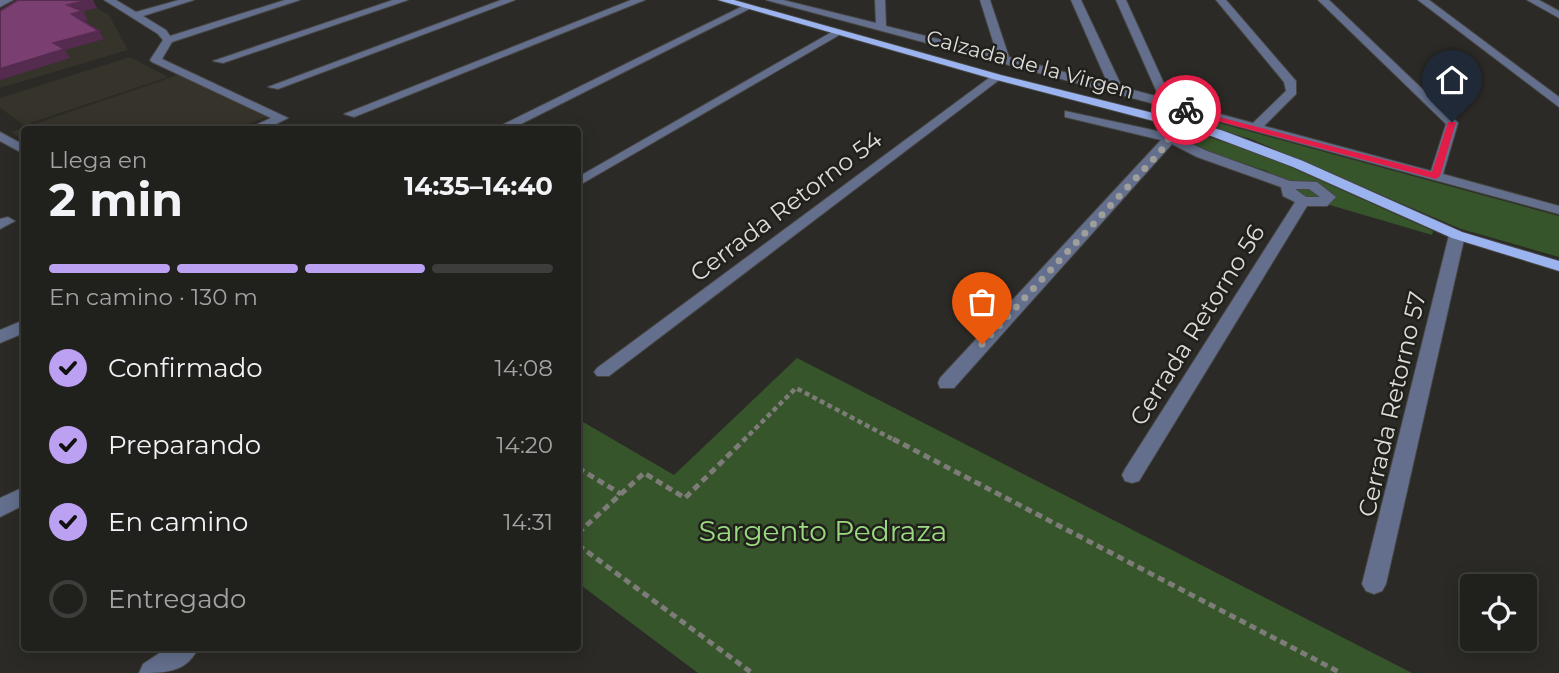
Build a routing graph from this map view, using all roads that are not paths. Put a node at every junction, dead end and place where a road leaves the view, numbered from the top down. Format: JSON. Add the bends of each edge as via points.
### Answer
{"nodes":[{"id":1,"x":8,"y":0,"type":"edge"},
{"id":2,"x":109,"y":0,"type":"edge"},
{"id":3,"x":189,"y":0,"type":"edge"},
{"id":4,"x":264,"y":0,"type":"edge"},
{"id":5,"x":295,"y":0,"type":"edge"},
{"id":6,"x":403,"y":0,"type":"edge"},
{"id":7,"x":510,"y":0,"type":"edge"},
{"id":8,"x":640,"y":0,"type":"edge"},
{"id":9,"x":723,"y":0,"type":"edge"},
{"id":10,"x":880,"y":0,"type":"edge"},
{"id":11,"x":985,"y":0,"type":"edge"},
{"id":12,"x":1076,"y":0,"type":"edge"},
{"id":13,"x":1121,"y":0,"type":"edge"},
{"id":14,"x":1221,"y":0,"type":"edge"},
{"id":15,"x":1323,"y":0,"type":"edge"},
{"id":16,"x":1423,"y":0,"type":"edge"},
{"id":17,"x":1532,"y":0,"type":"edge"},
{"id":18,"x":777,"y":1,"type":"edge"},
{"id":19,"x":0,"y":4,"type":"edge"},
{"id":20,"x":748,"y":7,"type":"junction"},
{"id":21,"x":134,"y":16,"type":"junction"},
{"id":22,"x":1559,"y":16,"type":"edge"},
{"id":23,"x":881,"y":29,"type":"junction"},
{"id":24,"x":837,"y":32,"type":"junction"},
{"id":25,"x":165,"y":36,"type":"junction"},
{"id":26,"x":1004,"y":59,"type":"junction"},
{"id":27,"x":219,"y":61,"type":"dead end"},
{"id":28,"x":997,"y":76,"type":"junction"},
{"id":29,"x":274,"y":87,"type":"dead end"},
{"id":30,"x":1118,"y":92,"type":"junction"},
{"id":31,"x":1559,"y":103,"type":"edge"},
{"id":32,"x":1168,"y":106,"type":"junction"},
{"id":33,"x":349,"y":114,"type":"dead end"},
{"id":34,"x":1069,"y":114,"type":"dead end"},
{"id":35,"x":1166,"y":120,"type":"junction"},
{"id":36,"x":261,"y":126,"type":"edge"},
{"id":37,"x":506,"y":126,"type":"edge"},
{"id":38,"x":1256,"y":127,"type":"junction"},
{"id":39,"x":0,"y":136,"type":"edge"},
{"id":40,"x":1169,"y":138,"type":"junction"},
{"id":41,"x":21,"y":148,"type":"edge"},
{"id":42,"x":1436,"y":176,"type":"junction"},
{"id":43,"x":581,"y":180,"type":"edge"},
{"id":44,"x":1288,"y":185,"type":"junction"},
{"id":45,"x":1303,"y":201,"type":"junction"},
{"id":46,"x":1559,"y":209,"type":"edge"},
{"id":47,"x":1457,"y":235,"type":"junction"},
{"id":48,"x":1559,"y":266,"type":"edge"},
{"id":49,"x":21,"y":327,"type":"edge"},
{"id":50,"x":0,"y":337,"type":"edge"},
{"id":51,"x":603,"y":372,"type":"dead end"},
{"id":52,"x":947,"y":383,"type":"dead end"},
{"id":53,"x":1132,"y":475,"type":"dead end"},
{"id":54,"x":21,"y":497,"type":"edge"},
{"id":55,"x":0,"y":508,"type":"edge"},
{"id":56,"x":1374,"y":584,"type":"dead end"},
{"id":57,"x":182,"y":651,"type":"edge"},
{"id":58,"x":152,"y":673,"type":"edge"}],
"edges":[{"from":1,"to":19,"type":"street"},
{"from":2,"to":21,"type":"street"},
{"from":3,"to":21,"type":"street"},
{"from":4,"to":25,"type":"street"},
{"from":5,"to":25,"type":"street"},
{"from":6,"to":27,"type":"street"},
{"from":7,"to":29,"type":"street"},
{"from":8,"to":33,"type":"street"},
{"from":9,"to":20,"type":"main road","name":"Calzada de la Virgen"},
{"from":10,"to":23,"type":"street"},
{"from":11,"to":26,"type":"street"},
{"from":12,"to":30,"type":"street"},
{"from":13,"to":32,"type":"street"},
{"from":14,"to":38,"type":"street","via":[[1290,81],[1292,92]]},
{"from":15,"to":42,"type":"street","via":[[1452,122]]},
{"from":16,"to":31,"type":"street"},
{"from":17,"to":22,"type":"street"},
{"from":18,"to":23,"type":"street","name":"Calzada de la Virgen"},
{"from":20,"to":24,"type":"main road","name":"Calzada de la Virgen"},
{"from":20,"to":37,"type":"street"},
{"from":21,"to":25,"type":"street"},
{"from":23,"to":26,"type":"street","name":"Calzada de la Virgen"},
{"from":24,"to":28,"type":"main road","name":"Calzada de la Virgen"},
{"from":24,"to":43,"type":"street"},
{"from":25,"to":36,"type":"street","via":[[156,60],[282,118]]},
{"from":26,"to":30,"type":"street","name":"Calzada de la Virgen"},
{"from":28,"to":35,"type":"main road","name":"Calzada de la Virgen"},
{"from":28,"to":51,"type":"street","name":"Cerrada Retorno 54"},
{"from":30,"to":32,"type":"street","name":"Calzada de la Virgen"},
{"from":32,"to":35,"type":"street"},
{"from":32,"to":38,"type":"street","name":"Calzada de la Virgen"},
{"from":34,"to":40,"type":"street"},
{"from":35,"to":40,"type":"street"},
{"from":35,"to":47,"type":"main road","name":"Calzada de la Virgen","via":[[1298,164]]},
{"from":38,"to":42,"type":"street","name":"Calzada de la Virgen"},
{"from":39,"to":41,"type":"street"},
{"from":40,"to":44,"type":"street"},
{"from":40,"to":52,"type":"street"},
{"from":42,"to":46,"type":"street","name":"Calzada de la Virgen"},
{"from":44,"to":45,"type":"street","via":[[1288,193]]},
{"from":44,"to":45,"type":"street","via":[[1312,185],[1329,197],[1321,203]]},
{"from":45,"to":53,"type":"street","name":"Cerrada Retorno 56"},
{"from":47,"to":48,"type":"main road","name":"Calzada de la Virgen"},
{"from":47,"to":56,"type":"street","name":"Cerrada Retorno 57"},
{"from":49,"to":50,"type":"street"},
{"from":54,"to":55,"type":"street"},
{"from":57,"to":58,"type":"street"}]}
